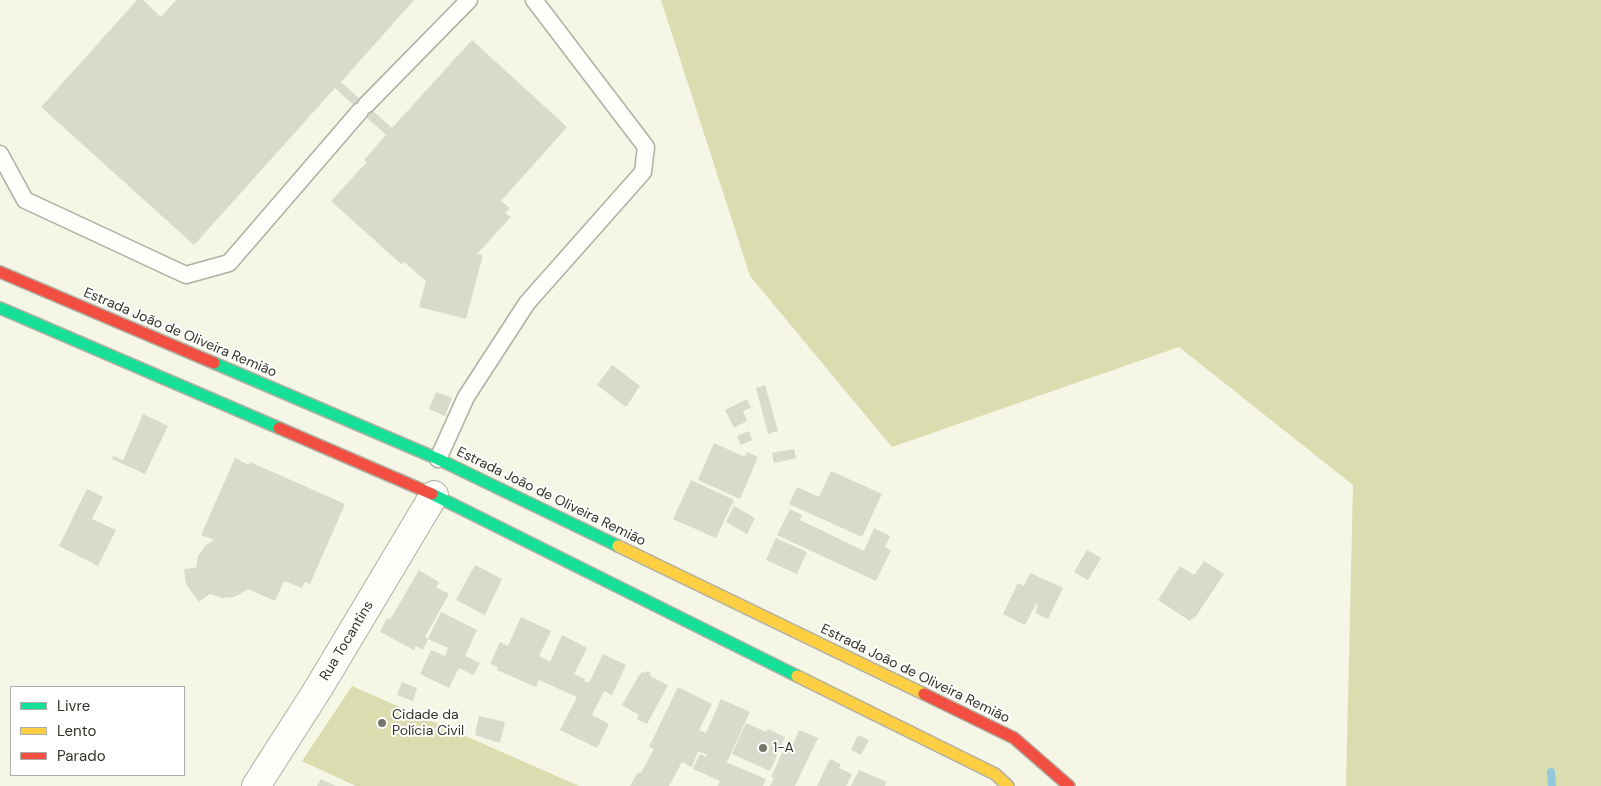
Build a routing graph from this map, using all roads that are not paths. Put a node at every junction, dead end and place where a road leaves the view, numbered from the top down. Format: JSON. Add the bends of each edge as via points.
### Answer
{"nodes":[{"id":1,"x":469,"y":0,"type":"edge"},
{"id":2,"x":534,"y":0,"type":"edge"},
{"id":3,"x":0,"y":154,"type":"edge"},
{"id":4,"x":0,"y":272,"type":"edge"},
{"id":5,"x":0,"y":308,"type":"edge"},
{"id":6,"x":438,"y":459,"type":"junction"},
{"id":7,"x":434,"y":495,"type":"junction"},
{"id":8,"x":256,"y":786,"type":"edge"},
{"id":9,"x":1008,"y":786,"type":"edge"},
{"id":10,"x":1069,"y":786,"type":"edge"}],
"edges":[{"from":1,"to":3,"type":"lane","via":[[363,108],[229,263],[186,274],[25,200]]},
{"from":2,"to":6,"type":"lane","via":[[646,147],[643,172],[527,303],[466,397]]},
{"from":4,"to":6,"type":"main road","name":"Estrada João de Oliveira Remião"},
{"from":5,"to":7,"type":"main road"},
{"from":6,"to":10,"type":"main road","name":"Estrada João de Oliveira Remião","via":[[1014,738]]},
{"from":7,"to":8,"type":"street","name":"Rua Tocantins"},
{"from":7,"to":9,"type":"main road","via":[[995,774]]}]}
